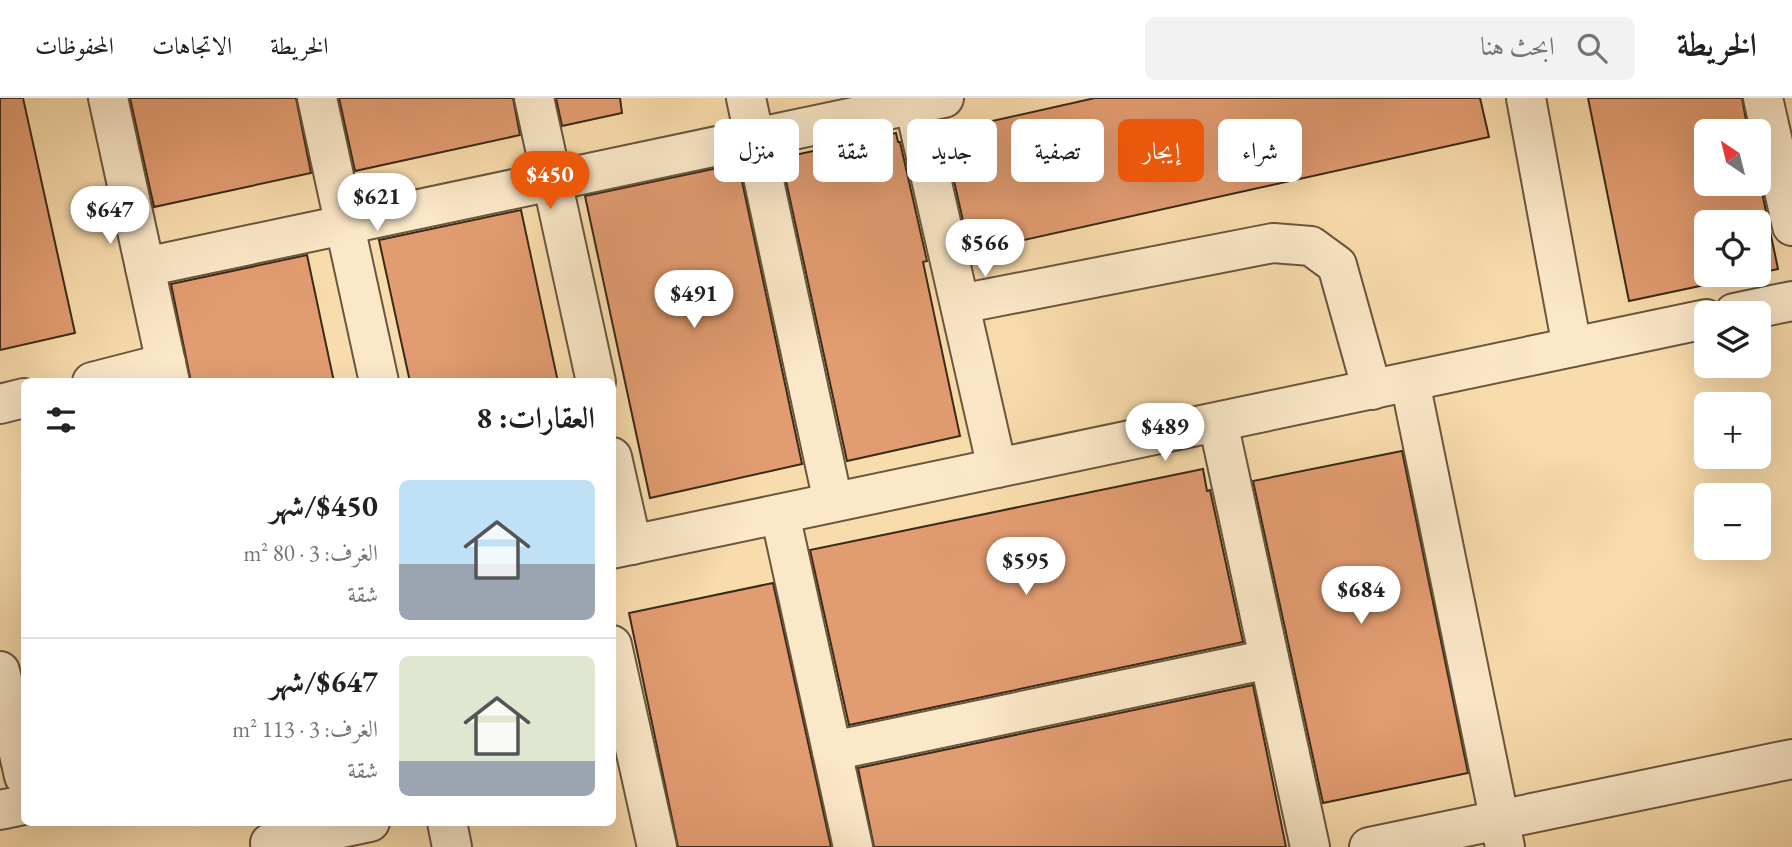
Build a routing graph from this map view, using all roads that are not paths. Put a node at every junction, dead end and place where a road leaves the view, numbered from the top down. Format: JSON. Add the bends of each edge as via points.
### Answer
{"nodes":[{"id":1,"x":108,"y":98,"type":"edge"},
{"id":2,"x":317,"y":98,"type":"edge"},
{"id":3,"x":534,"y":98,"type":"edge"},
{"id":4,"x":746,"y":98,"type":"edge"},
{"id":5,"x":1526,"y":98,"type":"edge"},
{"id":6,"x":1763,"y":98,"type":"edge"},
{"id":7,"x":929,"y":101,"type":"edge"},
{"id":8,"x":751,"y":119,"type":"edge"},
{"id":9,"x":799,"y":129,"type":"edge"},
{"id":10,"x":714,"y":147,"type":"edge"},
{"id":11,"x":552,"y":181,"type":"junction"},
{"id":12,"x":765,"y":182,"type":"edge"},
{"id":13,"x":345,"y":225,"type":"junction"},
{"id":14,"x":1792,"y":226,"type":"edge"},
{"id":15,"x":145,"y":267,"type":"junction"},
{"id":16,"x":1792,"y":301,"type":"edge"},
{"id":17,"x":960,"y":304,"type":"junction"},
{"id":18,"x":1771,"y":305,"type":"edge"},
{"id":19,"x":1694,"y":322,"type":"edge"},
{"id":20,"x":1573,"y":347,"type":"junction"},
{"id":21,"x":168,"y":372,"type":"edge"},
{"id":22,"x":122,"y":378,"type":"edge"},
{"id":23,"x":378,"y":378,"type":"edge"},
{"id":24,"x":595,"y":378,"type":"edge"},
{"id":25,"x":1410,"y":382,"type":"junction"},
{"id":26,"x":1372,"y":390,"type":"junction"},
{"id":27,"x":21,"y":399,"type":"edge"},
{"id":28,"x":0,"y":404,"type":"edge"},
{"id":29,"x":1218,"y":422,"type":"junction"},
{"id":30,"x":998,"y":468,"type":"junction"},
{"id":31,"x":616,"y":493,"type":"edge"},
{"id":32,"x":834,"y":502,"type":"junction"},
{"id":33,"x":780,"y":514,"type":"junction"},
{"id":34,"x":622,"y":547,"type":"edge"},
{"id":35,"x":1269,"y":659,"type":"junction"},
{"id":36,"x":0,"y":671,"type":"edge"},
{"id":37,"x":616,"y":681,"type":"edge"},
{"id":38,"x":832,"y":751,"type":"junction"},
{"id":39,"x":1792,"y":759,"type":"edge"},
{"id":40,"x":21,"y":763,"type":"edge"},
{"id":41,"x":626,"y":770,"type":"edge"},
{"id":42,"x":21,"y":806,"type":"edge"},
{"id":43,"x":0,"y":810,"type":"edge"},
{"id":44,"x":343,"y":826,"type":"edge"},
{"id":45,"x":448,"y":826,"type":"edge"},
{"id":46,"x":1502,"y":834,"type":"edge"},
{"id":47,"x":269,"y":837,"type":"edge"},
{"id":48,"x":452,"y":847,"type":"edge"},
{"id":49,"x":657,"y":847,"type":"edge"},
{"id":50,"x":853,"y":847,"type":"edge"},
{"id":51,"x":1310,"y":847,"type":"edge"},
{"id":52,"x":1369,"y":847,"type":"edge"}],
"edges":[{"from":1,"to":15,"type":"street"},
{"from":2,"to":13,"type":"street"},
{"from":3,"to":11,"type":"street"},
{"from":4,"to":8,"type":"street"},
{"from":5,"to":20,"type":"street"},
{"from":6,"to":14,"type":"street"},
{"from":7,"to":9,"type":"street"},
{"from":7,"to":17,"type":"street"},
{"from":10,"to":11,"type":"street"},
{"from":11,"to":13,"type":"street"},
{"from":11,"to":24,"type":"street"},
{"from":12,"to":32,"type":"street"},
{"from":13,"to":15,"type":"street"},
{"from":13,"to":23,"type":"street"},
{"from":15,"to":21,"type":"street"},
{"from":16,"to":18,"type":"street"},
{"from":17,"to":26,"type":"street","via":[[1273,243],[1311,246],[1337,265]]},
{"from":17,"to":30,"type":"street"},
{"from":19,"to":20,"type":"street"},
{"from":20,"to":25,"type":"street"},
{"from":21,"to":22,"type":"street"},
{"from":25,"to":26,"type":"street"},
{"from":25,"to":46,"type":"street"},
{"from":26,"to":29,"type":"street"},
{"from":27,"to":28,"type":"street"},
{"from":29,"to":30,"type":"street"},
{"from":29,"to":35,"type":"street"},
{"from":30,"to":32,"type":"street"},
{"from":31,"to":34,"type":"street"},
{"from":32,"to":33,"type":"street"},
{"from":33,"to":34,"type":"street"},
{"from":33,"to":38,"type":"street"},
{"from":35,"to":38,"type":"street"},
{"from":35,"to":51,"type":"street"},
{"from":36,"to":40,"type":"street"},
{"from":37,"to":41,"type":"street"},
{"from":38,"to":50,"type":"street"},
{"from":39,"to":46,"type":"street"},
{"from":41,"to":49,"type":"street"},
{"from":42,"to":43,"type":"street"},
{"from":44,"to":47,"type":"street"},
{"from":45,"to":48,"type":"street"},
{"from":46,"to":52,"type":"street"}]}
